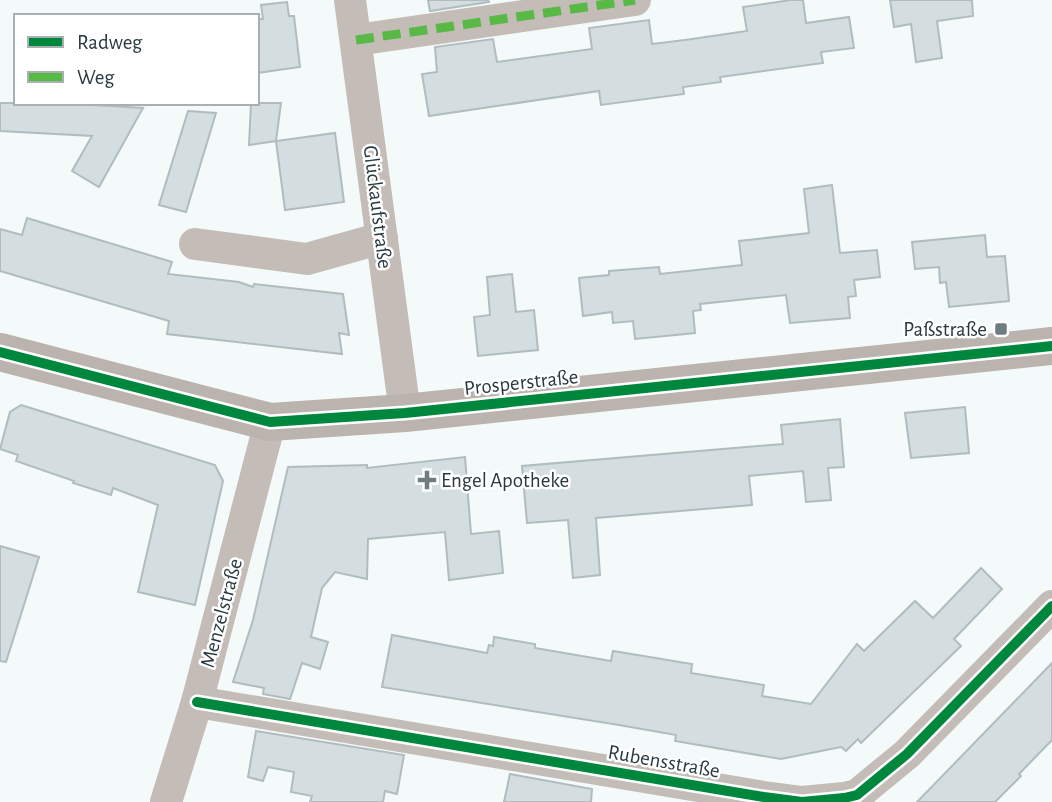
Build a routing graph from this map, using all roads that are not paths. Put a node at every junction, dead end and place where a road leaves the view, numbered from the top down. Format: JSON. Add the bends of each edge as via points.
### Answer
{"nodes":[{"id":1,"x":350,"y":0,"type":"edge"},
{"id":2,"x":635,"y":0,"type":"edge"},
{"id":3,"x":356,"y":40,"type":"junction"},
{"id":4,"x":382,"y":239,"type":"junction"},
{"id":5,"x":195,"y":244,"type":"dead end"},
{"id":6,"x":1052,"y":346,"type":"edge"},
{"id":7,"x":1,"y":357,"type":"edge"},
{"id":8,"x":405,"y":413,"type":"junction"},
{"id":9,"x":270,"y":422,"type":"junction"},
{"id":10,"x":1052,"y":606,"type":"edge"},
{"id":11,"x":197,"y":702,"type":"junction"},
{"id":12,"x":844,"y":800,"type":"edge"},
{"id":13,"x":166,"y":802,"type":"edge"}],
"edges":[{"from":1,"to":3,"type":"street","name":"Glückaufstraße"},
{"from":2,"to":3,"type":"street"},
{"from":3,"to":4,"type":"street","name":"Glückaufstraße"},
{"from":4,"to":5,"type":"street","via":[[307,259]]},
{"from":4,"to":8,"type":"street","name":"Glückaufstraße"},
{"from":6,"to":8,"type":"main road","name":"Prosperstraße"},
{"from":7,"to":9,"type":"main road","name":"Prosperstraße"},
{"from":8,"to":9,"type":"main road","name":"Prosperstraße"},
{"from":9,"to":11,"type":"street","name":"Menzelstraße"},
{"from":10,"to":12,"type":"street","name":"Rubensstraße","via":[[893,768]]},
{"from":11,"to":12,"type":"street","name":"Rubensstraße","via":[[764,797],[802,802]]},
{"from":11,"to":13,"type":"street","name":"Menzelstraße"}]}
